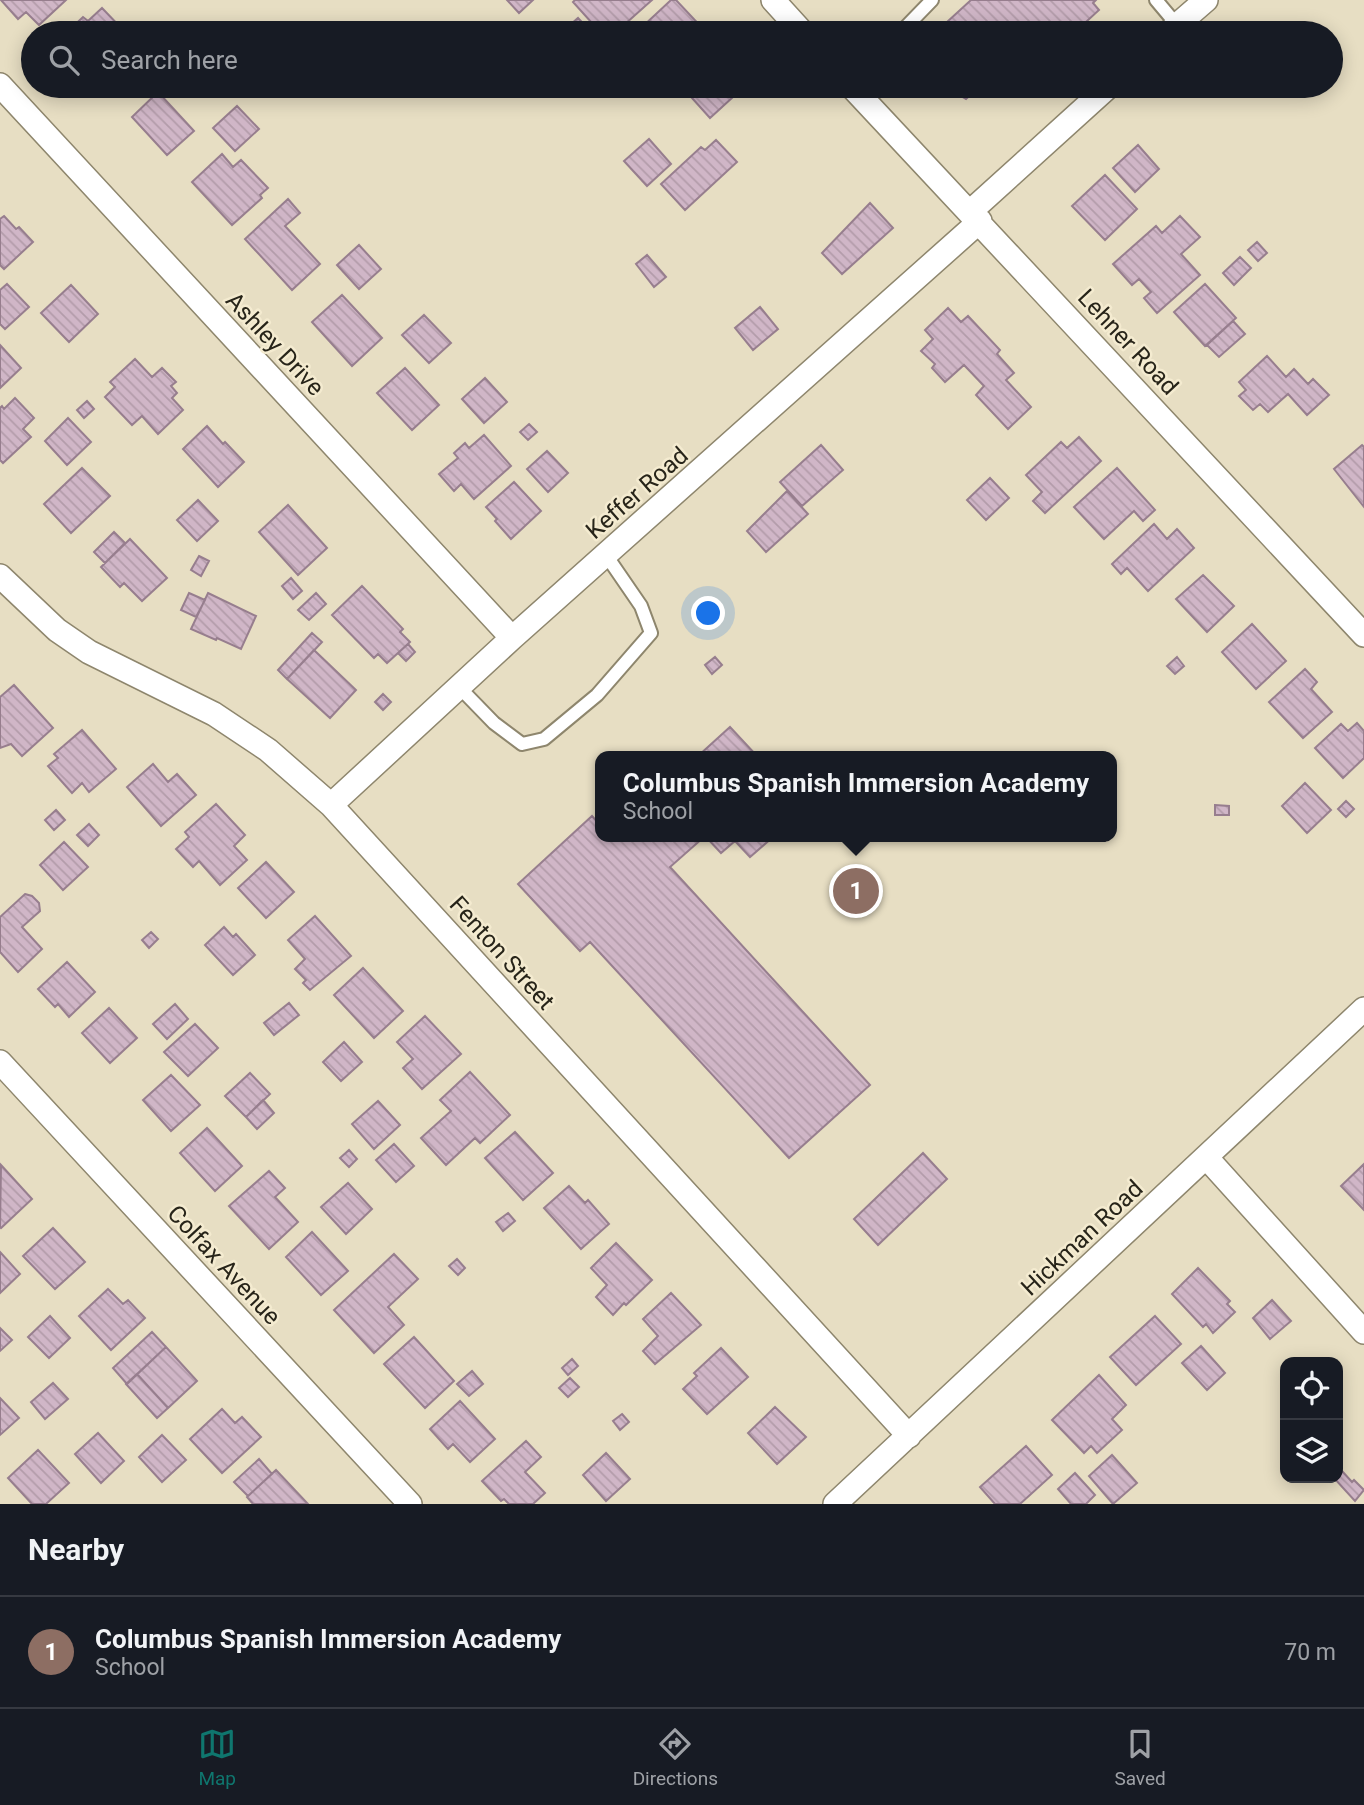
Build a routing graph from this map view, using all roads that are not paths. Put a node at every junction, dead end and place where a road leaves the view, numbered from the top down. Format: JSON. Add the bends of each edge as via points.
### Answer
{"nodes":[{"id":1,"x":773,"y":0,"type":"edge"},
{"id":2,"x":932,"y":0,"type":"edge"},
{"id":3,"x":1156,"y":0,"type":"edge"},
{"id":4,"x":1206,"y":0,"type":"edge"},
{"id":5,"x":792,"y":21,"type":"edge"},
{"id":6,"x":912,"y":21,"type":"edge"},
{"id":7,"x":1168,"y":21,"type":"edge"},
{"id":8,"x":1181,"y":21,"type":"edge"},
{"id":9,"x":0,"y":85,"type":"edge"},
{"id":10,"x":862,"y":98,"type":"edge"},
{"id":11,"x":1097,"y":98,"type":"edge"},
{"id":12,"x":975,"y":216,"type":"junction"},
{"id":13,"x":606,"y":555,"type":"junction"},
{"id":14,"x":0,"y":576,"type":"edge"},
{"id":15,"x":1364,"y":635,"type":"edge"},
{"id":16,"x":512,"y":638,"type":"junction"},
{"id":17,"x":459,"y":687,"type":"junction"},
{"id":18,"x":331,"y":805,"type":"junction"},
{"id":19,"x":1364,"y":1009,"type":"edge"},
{"id":20,"x":0,"y":1062,"type":"edge"},
{"id":21,"x":1206,"y":1157,"type":"junction"},
{"id":22,"x":1364,"y":1332,"type":"edge"},
{"id":23,"x":909,"y":1436,"type":"junction"},
{"id":24,"x":410,"y":1504,"type":"edge"},
{"id":25,"x":835,"y":1504,"type":"edge"}],
"edges":[{"from":1,"to":5,"type":"street"},
{"from":2,"to":6,"type":"lane"},
{"from":3,"to":7,"type":"lane"},
{"from":4,"to":8,"type":"street"},
{"from":9,"to":16,"type":"street","name":"Ashley Drive"},
{"from":10,"to":12,"type":"street","name":"Lehner Road"},
{"from":11,"to":12,"type":"street","name":"Keffer Road"},
{"from":12,"to":13,"type":"street","name":"Keffer Road"},
{"from":12,"to":15,"type":"street","name":"Lehner Road"},
{"from":13,"to":16,"type":"street","name":"Keffer Road"},
{"from":13,"to":17,"type":"lane","via":[[641,606],[651,633],[597,695],[544,739],[522,744]]},
{"from":14,"to":18,"type":"street","name":"Fenton Street","via":[[78,645],[214,714],[268,750]]},
{"from":16,"to":17,"type":"street","name":"Keffer Road"},
{"from":17,"to":18,"type":"street","name":"Keffer Road"},
{"from":18,"to":23,"type":"street","name":"Fenton Street"},
{"from":19,"to":21,"type":"street","name":"Hickman Road"},
{"from":20,"to":24,"type":"street","name":"Colfax Avenue"},
{"from":21,"to":22,"type":"street"},
{"from":21,"to":23,"type":"street","name":"Hickman Road"},
{"from":23,"to":25,"type":"street","name":"Hickman Road"}]}
